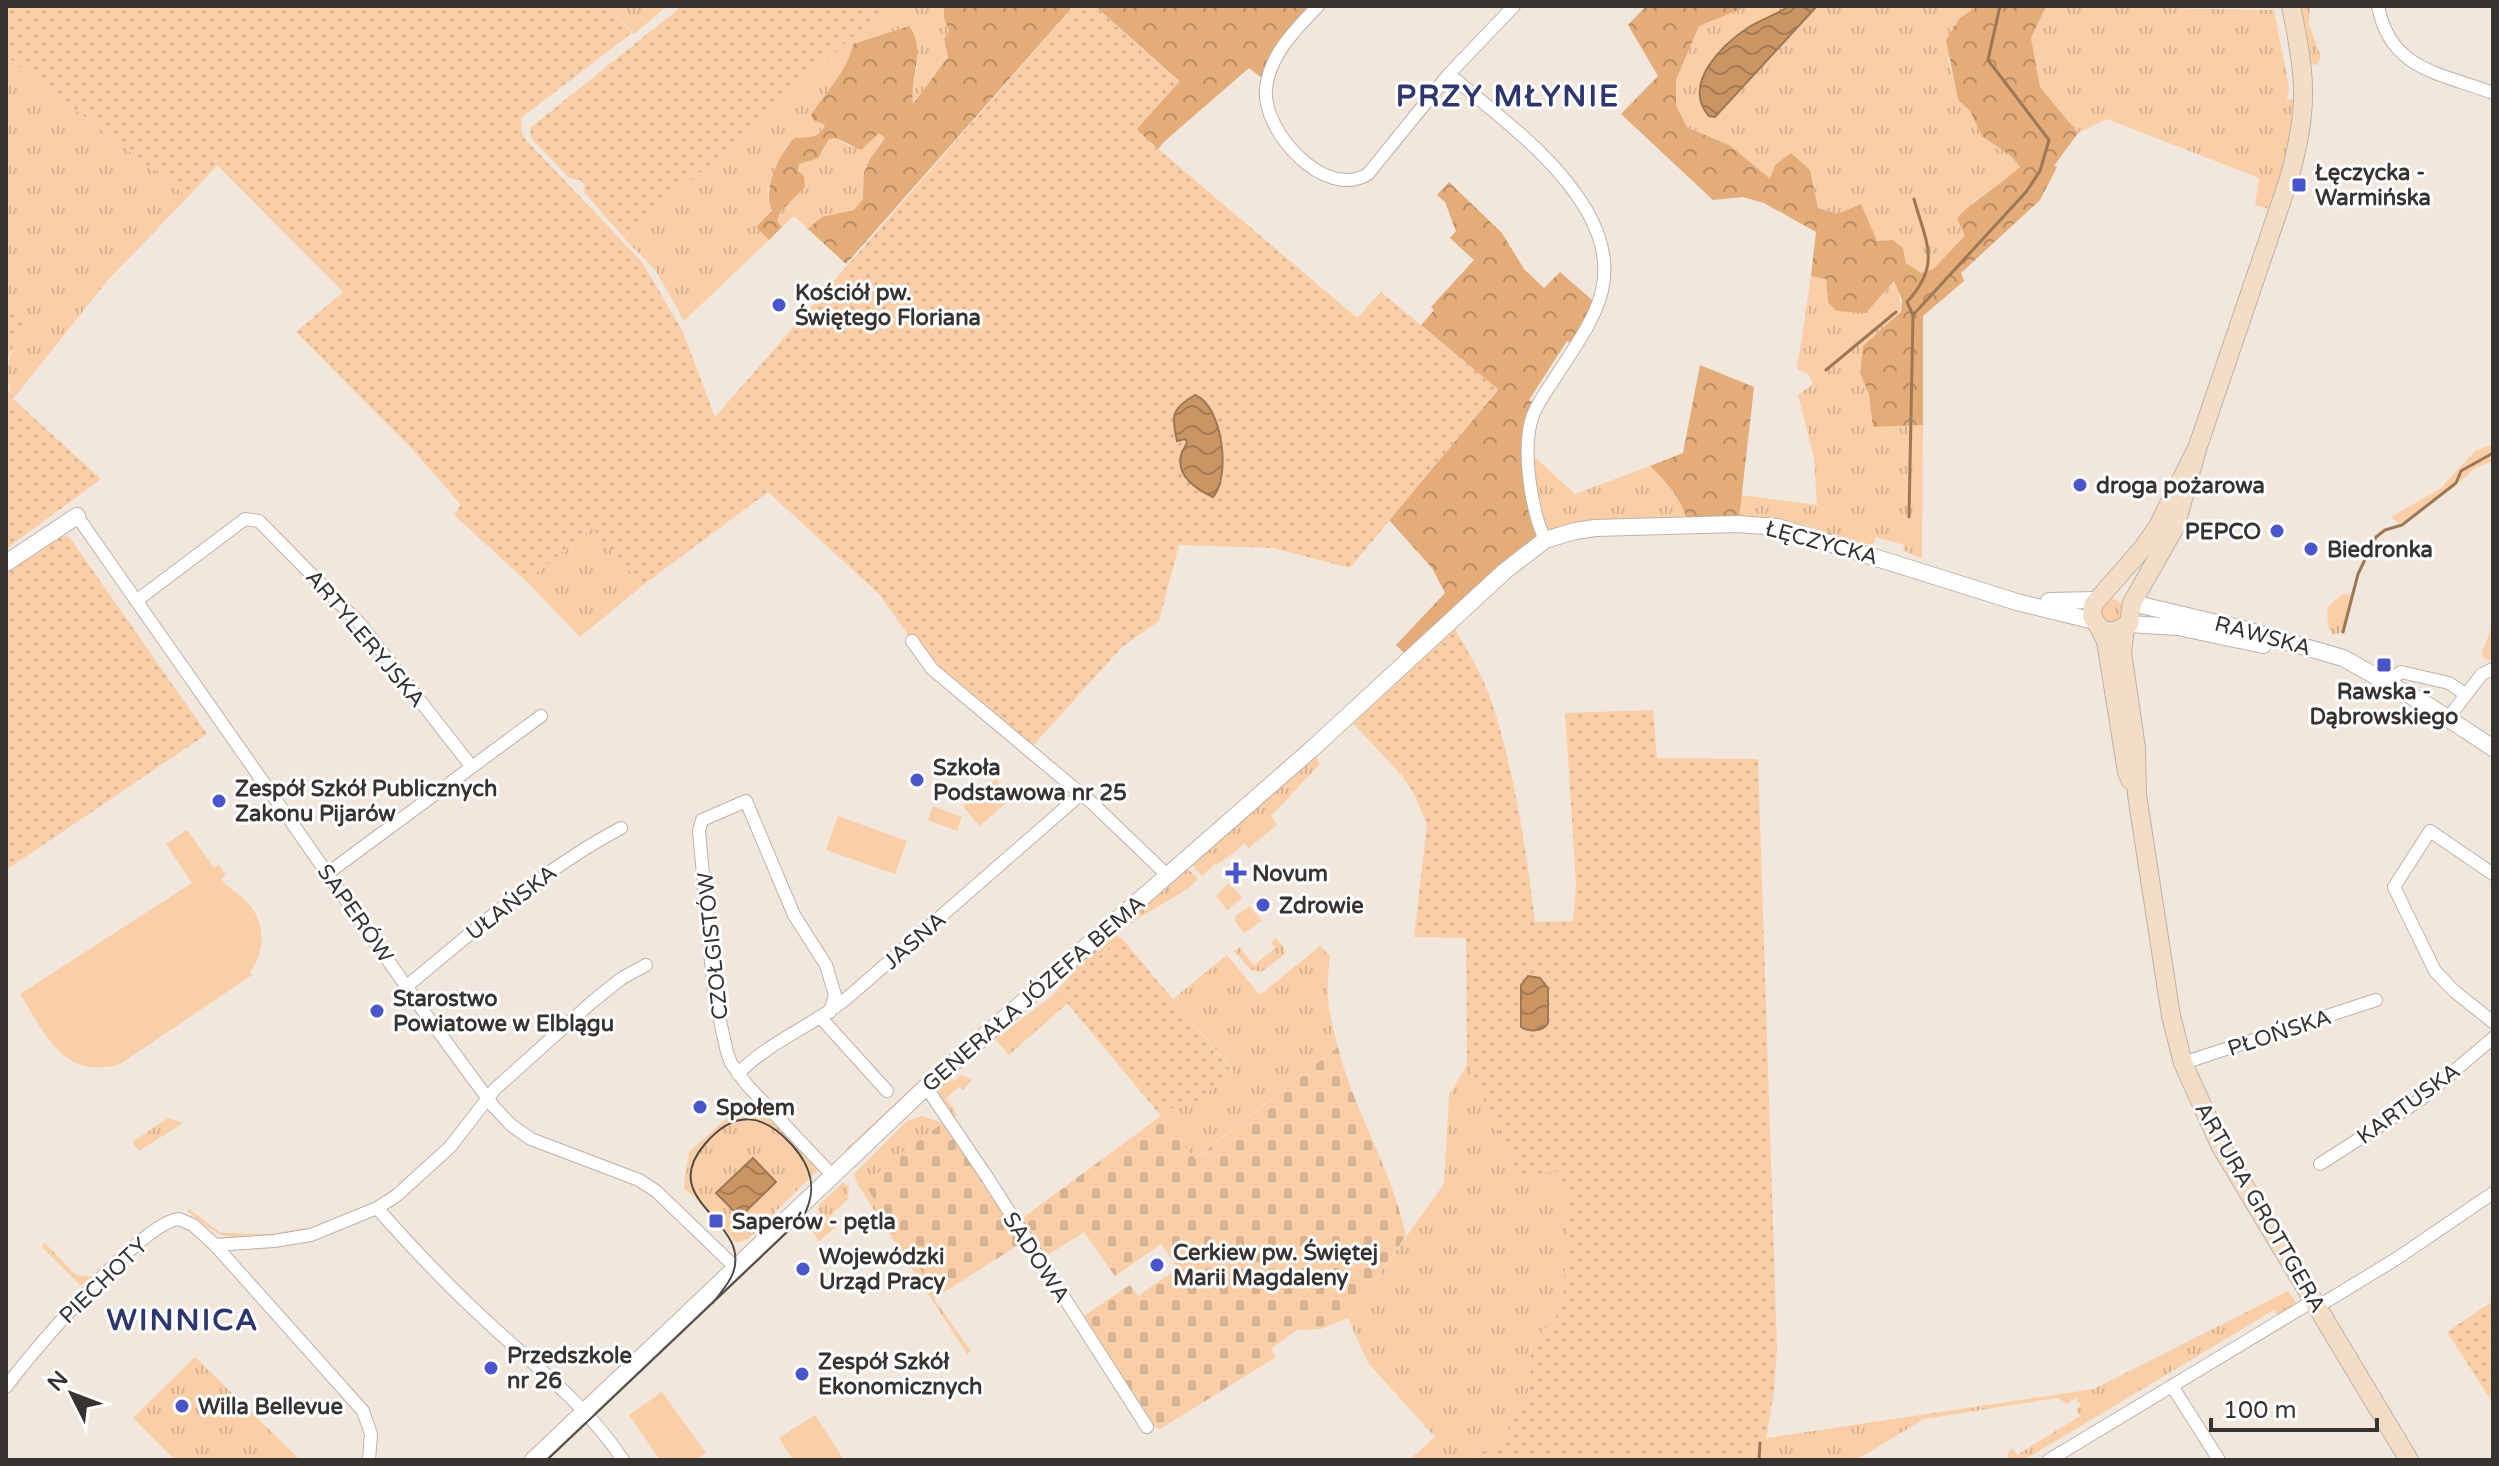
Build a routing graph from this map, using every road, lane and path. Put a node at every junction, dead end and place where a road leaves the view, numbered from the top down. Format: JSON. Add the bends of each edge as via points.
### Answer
{"nodes":[{"id":1,"x":1318,"y":6,"type":"edge"},
{"id":2,"x":1514,"y":6,"type":"edge"},
{"id":3,"x":2291,"y":6,"type":"edge"},
{"id":4,"x":2378,"y":6,"type":"edge"},
{"id":5,"x":1449,"y":74,"type":"junction"},
{"id":6,"x":2493,"y":93,"type":"edge"},
{"id":7,"x":2198,"y":446,"type":"junction"},
{"id":8,"x":77,"y":516,"type":"joint"},
{"id":9,"x":1545,"y":540,"type":"junction"},
{"id":10,"x":6,"y":563,"type":"edge"},
{"id":11,"x":2000,"y":595,"type":"junction"},
{"id":12,"x":2099,"y":596,"type":"junction"},
{"id":13,"x":136,"y":601,"type":"junction"},
{"id":14,"x":2132,"y":603,"type":"junction"},
{"id":15,"x":2097,"y":625,"type":"junction"},
{"id":16,"x":2127,"y":626,"type":"junction"},
{"id":17,"x":912,"y":641,"type":"dead end"},
{"id":18,"x":2493,"y":669,"type":"edge"},
{"id":19,"x":2386,"y":684,"type":"junction"},
{"id":20,"x":2465,"y":694,"type":"junction"},
{"id":21,"x":541,"y":716,"type":"dead end"},
{"id":22,"x":2448,"y":718,"type":"junction"},
{"id":23,"x":2493,"y":748,"type":"edge"},
{"id":24,"x":471,"y":766,"type":"junction"},
{"id":25,"x":1081,"y":794,"type":"junction"},
{"id":26,"x":2137,"y":795,"type":"junction"},
{"id":27,"x":621,"y":828,"type":"dead end"},
{"id":28,"x":328,"y":873,"type":"junction"},
{"id":29,"x":2493,"y":874,"type":"edge"},
{"id":30,"x":1167,"y":875,"type":"junction"},
{"id":31,"x":646,"y":965,"type":"dead end"},
{"id":32,"x":407,"y":986,"type":"junction"},
{"id":33,"x":2376,"y":1000,"type":"dead end"},
{"id":34,"x":825,"y":1015,"type":"junction"},
{"id":35,"x":2493,"y":1022,"type":"edge"},
{"id":36,"x":2493,"y":1038,"type":"edge"},
{"id":37,"x":2183,"y":1063,"type":"junction"},
{"id":38,"x":738,"y":1074,"type":"junction"},
{"id":39,"x":926,"y":1087,"type":"junction"},
{"id":40,"x":887,"y":1091,"type":"dead end"},
{"id":41,"x":486,"y":1098,"type":"junction"},
{"id":42,"x":2320,"y":1164,"type":"dead end"},
{"id":43,"x":833,"y":1176,"type":"junction"},
{"id":44,"x":2493,"y":1193,"type":"edge"},
{"id":45,"x":377,"y":1208,"type":"junction"},
{"id":46,"x":215,"y":1245,"type":"junction"},
{"id":47,"x":736,"y":1268,"type":"junction"},
{"id":48,"x":2315,"y":1304,"type":"junction"},
{"id":49,"x":2172,"y":1386,"type":"junction"},
{"id":50,"x":6,"y":1387,"type":"edge"},
{"id":51,"x":585,"y":1411,"type":"junction"},
{"id":52,"x":1147,"y":1427,"type":"dead end"},
{"id":53,"x":369,"y":1460,"type":"edge"},
{"id":54,"x":533,"y":1460,"type":"edge"},
{"id":55,"x":623,"y":1460,"type":"edge"},
{"id":56,"x":2049,"y":1460,"type":"edge"},
{"id":57,"x":2219,"y":1460,"type":"edge"},
{"id":58,"x":2409,"y":1460,"type":"edge"}],
"edges":[{"from":1,"to":5,"type":"street","via":[[1277,56],[1265,91],[1276,131],[1326,176],[1348,181],[1368,174]]},
{"from":2,"to":5,"type":"street"},
{"from":3,"to":7,"type":"main road","via":[[2304,81],[2301,134]]},
{"from":4,"to":6,"type":"street","via":[[2388,38],[2407,59]]},
{"from":5,"to":9,"type":"street","via":[[1567,183],[1590,217],[1601,252],[1604,282],[1596,314],[1537,406],[1530,426],[1528,466]]},
{"from":7,"to":12,"type":"main road","via":[[2157,528]]},
{"from":7,"to":14,"type":"main road","via":[[2171,537]]},
{"from":8,"to":10,"type":"street"},
{"from":8,"to":13,"type":"street","name":"SAPERÓW"},
{"from":9,"to":11,"type":"street","name":"ŁĘCZYCKA","via":[[1595,528],[1759,524]]},
{"from":9,"to":30,"type":"street","name":"GENERAŁA JÓZEFA BEMA"},
{"from":11,"to":12,"type":"street","name":"ŁĘCZYCKA","via":[[2063,602]]},
{"from":11,"to":15,"type":"street","name":"ŁĘCZYCKA"},
{"from":12,"to":14,"type":"main road","via":[[2116,593]]},
{"from":12,"to":15,"type":"main road","via":[[2092,610]]},
{"from":13,"to":24,"type":"street","name":"ARTYLERYJSKA","via":[[245,519],[256,519],[346,608]]},
{"from":13,"to":28,"type":"street","name":"SAPERÓW"},
{"from":14,"to":16,"type":"main road"},
{"from":14,"to":19,"type":"street","name":"RAWSKA","via":[[2325,652]]},
{"from":15,"to":16,"type":"main road","via":[[2113,632]]},
{"from":15,"to":26,"type":"main road","name":"ARTURA GROTTGERA","via":[[2106,641],[2127,772]]},
{"from":16,"to":19,"type":"street","name":"RAWSKA","via":[[2157,624],[2227,637]]},
{"from":16,"to":26,"type":"main road","name":"ARTURA GROTTGERA","via":[[2122,652]]},
{"from":17,"to":25,"type":"street","via":[[932,669]]},
{"from":18,"to":20,"type":"street"},
{"from":19,"to":20,"type":"street","via":[[2401,672],[2449,683]]},
{"from":19,"to":22,"type":"street","name":"RAWSKA"},
{"from":20,"to":22,"type":"street"},
{"from":21,"to":24,"type":"street"},
{"from":22,"to":23,"type":"street","name":"RAWSKA"},
{"from":24,"to":28,"type":"street"},
{"from":25,"to":30,"type":"street"},
{"from":25,"to":34,"type":"street","name":"JASNA"},
{"from":26,"to":37,"type":"main road","name":"ARTURA GROTTGERA"},
{"from":27,"to":32,"type":"street","name":"UŁAŃSKA","via":[[536,881]]},
{"from":28,"to":32,"type":"street","name":"SAPERÓW"},
{"from":29,"to":35,"type":"street","via":[[2430,831],[2394,891],[2435,971]]},
{"from":30,"to":39,"type":"street","name":"GENERAŁA JÓZEFA BEMA"},
{"from":31,"to":41,"type":"street","via":[[592,1002]]},
{"from":32,"to":41,"type":"street","name":"SAPERÓW"},
{"from":33,"to":37,"type":"street","name":"PŁOŃSKA"},
{"from":34,"to":38,"type":"street","name":"JASNA","via":[[753,1058]]},
{"from":34,"to":38,"type":"street","name":"CZOŁGISTÓW","via":[[835,995],[826,965],[794,915],[746,801],[702,820],[717,1014]]},
{"from":34,"to":40,"type":"street"},
{"from":36,"to":42,"type":"street","name":"KARTUSKA","via":[[2420,1100]]},
{"from":37,"to":48,"type":"main road","name":"ARTURA GROTTGERA","via":[[2220,1145]]},
{"from":38,"to":43,"type":"street","name":"CZOŁGISTÓW"},
{"from":39,"to":43,"type":"street","name":"GENERAŁA JÓZEFA BEMA"},
{"from":39,"to":52,"type":"street","name":"SADOWA"},
{"from":41,"to":45,"type":"street","via":[[430,1167]]},
{"from":41,"to":47,"type":"street","name":"SAPERÓW","via":[[531,1139],[656,1191]]},
{"from":43,"to":47,"type":"street","name":"GENERAŁA JÓZEFA BEMA"},
{"from":44,"to":48,"type":"street","via":[[2396,1259]]},
{"from":45,"to":46,"type":"street","via":[[304,1237]]},
{"from":45,"to":51,"type":"street","via":[[435,1274]]},
{"from":46,"to":50,"type":"street","name":"PIECHOTY","via":[[188,1222],[174,1218],[164,1223],[81,1298]]},
{"from":46,"to":53,"type":"street","name":"PIECHOTY","via":[[363,1411],[371,1434]]},
{"from":47,"to":51,"type":"street","name":"GENERAŁA JÓZEFA BEMA"},
{"from":48,"to":49,"type":"street"},
{"from":48,"to":58,"type":"main road","name":"ARTURA GROTTGERA"},
{"from":49,"to":56,"type":"street"},
{"from":49,"to":57,"type":"street"},
{"from":51,"to":54,"type":"street","name":"GENERAŁA JÓZEFA BEMA"},
{"from":51,"to":55,"type":"street"}]}
